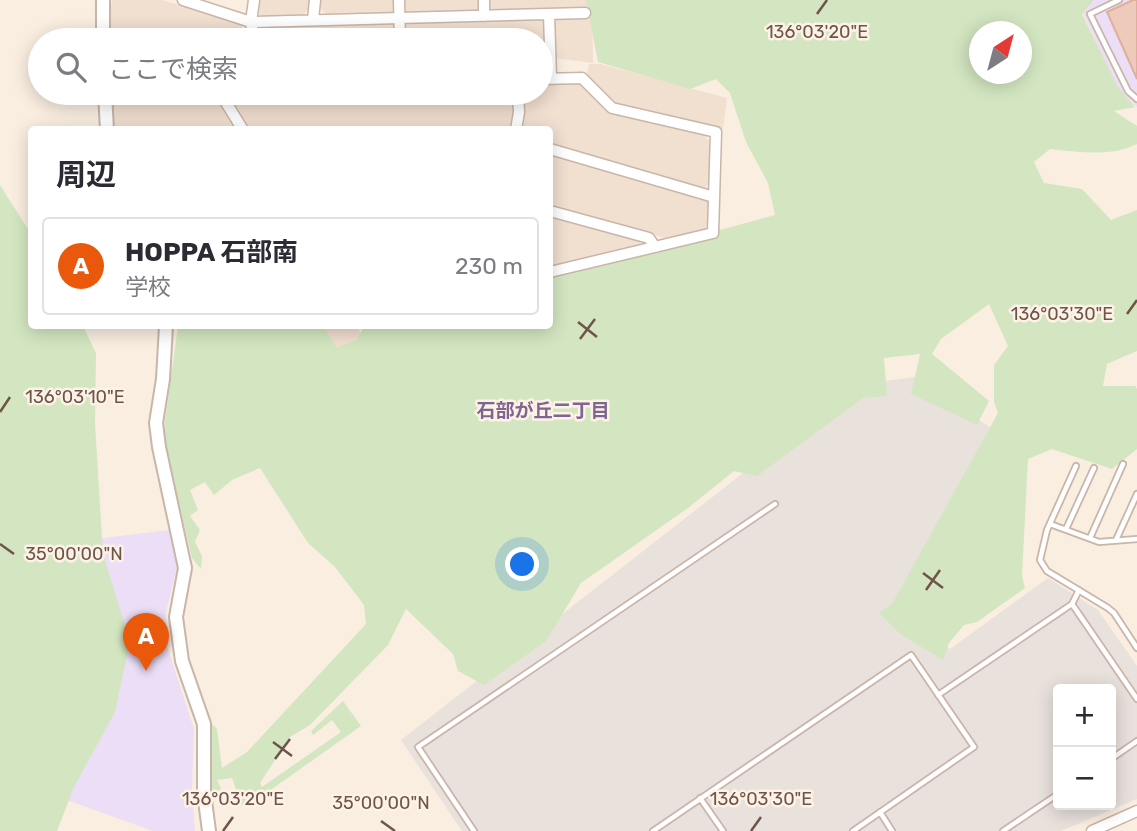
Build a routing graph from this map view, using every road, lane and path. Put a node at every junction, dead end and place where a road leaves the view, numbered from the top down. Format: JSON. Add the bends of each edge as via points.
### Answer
{"nodes":[{"id":1,"x":103,"y":0,"type":"edge"},
{"id":2,"x":254,"y":0,"type":"edge"},
{"id":3,"x":315,"y":0,"type":"edge"},
{"id":4,"x":399,"y":0,"type":"edge"},
{"id":5,"x":484,"y":0,"type":"edge"},
{"id":6,"x":1119,"y":0,"type":"edge"},
{"id":7,"x":188,"y":1,"type":"edge"},
{"id":8,"x":585,"y":13,"type":"dead end"},
{"id":9,"x":549,"y":14,"type":"junction"},
{"id":10,"x":484,"y":16,"type":"junction"},
{"id":11,"x":399,"y":18,"type":"junction"},
{"id":12,"x":313,"y":20,"type":"junction"},
{"id":13,"x":251,"y":22,"type":"junction"},
{"id":14,"x":103,"y":28,"type":"edge"},
{"id":15,"x":252,"y":28,"type":"edge"},
{"id":16,"x":399,"y":28,"type":"edge"},
{"id":17,"x":548,"y":28,"type":"edge"},
{"id":18,"x":553,"y":79,"type":"edge"},
{"id":19,"x":1137,"y":99,"type":"edge"},
{"id":20,"x":106,"y":105,"type":"edge"},
{"id":21,"x":228,"y":105,"type":"edge"},
{"id":22,"x":519,"y":105,"type":"edge"},
{"id":23,"x":107,"y":126,"type":"edge"},
{"id":24,"x":241,"y":126,"type":"edge"},
{"id":25,"x":517,"y":126,"type":"edge"},
{"id":26,"x":553,"y":150,"type":"edge"},
{"id":27,"x":714,"y":197,"type":"junction"},
{"id":28,"x":553,"y":212,"type":"edge"},
{"id":29,"x":655,"y":247,"type":"junction"},
{"id":30,"x":553,"y":271,"type":"edge"},
{"id":31,"x":166,"y":329,"type":"edge"},
{"id":32,"x":1124,"y":464,"type":"dead end"},
{"id":33,"x":1076,"y":466,"type":"dead end"},
{"id":34,"x":1094,"y":468,"type":"dead end"},
{"id":35,"x":1137,"y":494,"type":"edge"},
{"id":36,"x":775,"y":505,"type":"dead end"},
{"id":37,"x":1050,"y":523,"type":"junction"},
{"id":38,"x":1066,"y":529,"type":"junction"},
{"id":39,"x":1090,"y":538,"type":"junction"},
{"id":40,"x":1137,"y":539,"type":"edge"},
{"id":41,"x":1116,"y":540,"type":"junction"},
{"id":42,"x":1079,"y":590,"type":"junction"},
{"id":43,"x":1072,"y":604,"type":"junction"},
{"id":44,"x":1137,"y":648,"type":"edge"},
{"id":45,"x":937,"y":695,"type":"junction"},
{"id":46,"x":1137,"y":699,"type":"edge"},
{"id":47,"x":1137,"y":741,"type":"edge"},
{"id":48,"x":1116,"y":756,"type":"edge"},
{"id":49,"x":1053,"y":797,"type":"edge"},
{"id":50,"x":700,"y":798,"type":"junction"},
{"id":51,"x":1137,"y":811,"type":"edge"},
{"id":52,"x":880,"y":813,"type":"junction"},
{"id":53,"x":1114,"y":827,"type":"edge"},
{"id":54,"x":209,"y":831,"type":"edge"},
{"id":55,"x":474,"y":831,"type":"edge"},
{"id":56,"x":653,"y":831,"type":"edge"},
{"id":57,"x":723,"y":831,"type":"edge"},
{"id":58,"x":852,"y":831,"type":"edge"},
{"id":59,"x":892,"y":831,"type":"edge"},
{"id":60,"x":1003,"y":831,"type":"edge"},
{"id":61,"x":1092,"y":831,"type":"edge"}],
"edges":[{"from":1,"to":14,"type":"street"},
{"from":2,"to":13,"type":"street"},
{"from":3,"to":12,"type":"street"},
{"from":4,"to":11,"type":"street"},
{"from":5,"to":10,"type":"street"},
{"from":6,"to":19,"type":"lane","via":[[1090,14],[1128,90]]},
{"from":7,"to":13,"type":"street"},
{"from":8,"to":9,"type":"street"},
{"from":9,"to":10,"type":"street"},
{"from":9,"to":17,"type":"street"},
{"from":10,"to":11,"type":"street"},
{"from":11,"to":12,"type":"street"},
{"from":11,"to":16,"type":"street"},
{"from":12,"to":13,"type":"street"},
{"from":13,"to":15,"type":"street"},
{"from":18,"to":27,"type":"street","via":[[582,78],[612,108],[716,132]]},
{"from":20,"to":23,"type":"street"},
{"from":21,"to":24,"type":"street"},
{"from":22,"to":25,"type":"street"},
{"from":26,"to":27,"type":"street"},
{"from":27,"to":29,"type":"street","via":[[713,233]]},
{"from":28,"to":29,"type":"street","via":[[649,238]]},
{"from":29,"to":30,"type":"street"},
{"from":31,"to":54,"type":"street","via":[[156,423],[186,568],[176,617],[182,661],[204,724]]},
{"from":32,"to":39,"type":"lane"},
{"from":33,"to":37,"type":"lane"},
{"from":34,"to":38,"type":"lane"},
{"from":35,"to":41,"type":"lane"},
{"from":36,"to":55,"type":"lane","via":[[418,747]]},
{"from":37,"to":38,"type":"lane"},
{"from":37,"to":42,"type":"lane","via":[[1040,560],[1047,570]]},
{"from":38,"to":39,"type":"lane"},
{"from":39,"to":41,"type":"lane"},
{"from":40,"to":41,"type":"lane"},
{"from":42,"to":43,"type":"lane"},
{"from":42,"to":44,"type":"lane","via":[[1114,613]]},
{"from":43,"to":45,"type":"lane"},
{"from":43,"to":46,"type":"lane"},
{"from":45,"to":50,"type":"lane","via":[[911,655]]},
{"from":45,"to":52,"type":"lane","via":[[974,747]]},
{"from":47,"to":48,"type":"lane"},
{"from":49,"to":60,"type":"lane"},
{"from":50,"to":56,"type":"lane"},
{"from":50,"to":57,"type":"lane"},
{"from":51,"to":53,"type":"street"},
{"from":52,"to":58,"type":"lane"},
{"from":52,"to":59,"type":"lane"},
{"from":53,"to":61,"type":"street"}]}
